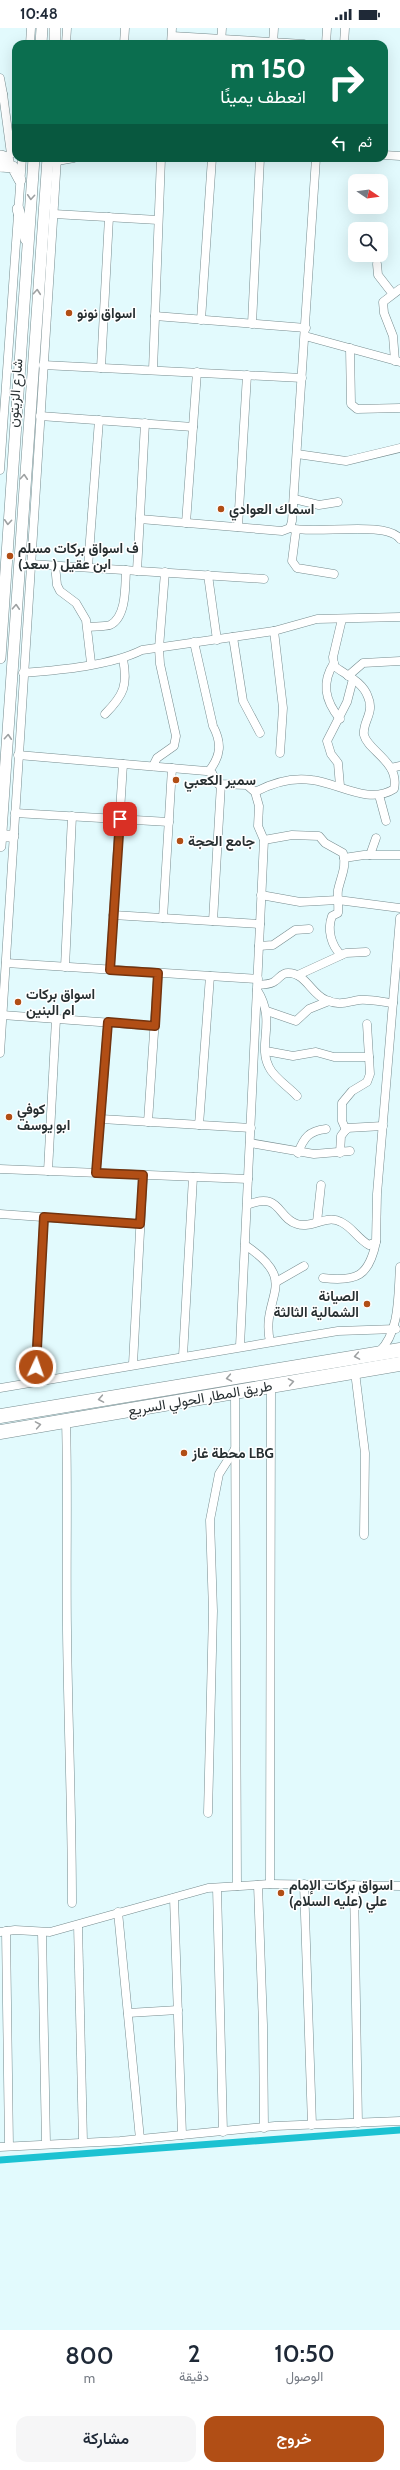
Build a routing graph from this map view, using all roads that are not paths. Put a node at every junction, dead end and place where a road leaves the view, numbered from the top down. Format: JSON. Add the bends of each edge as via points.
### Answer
{"nodes":[{"id":1,"x":31,"y":28,"type":"edge"},
{"id":2,"x":42,"y":28,"type":"edge"},
{"id":3,"x":56,"y":28,"type":"edge"},
{"id":4,"x":67,"y":28,"type":"edge"},
{"id":5,"x":125,"y":28,"type":"edge"},
{"id":6,"x":222,"y":28,"type":"edge"},
{"id":7,"x":274,"y":28,"type":"edge"},
{"id":8,"x":327,"y":28,"type":"edge"},
{"id":9,"x":345,"y":28,"type":"edge"},
{"id":10,"x":172,"y":36,"type":"edge"},
{"id":11,"x":30,"y":40,"type":"edge"},
{"id":12,"x":41,"y":40,"type":"edge"},
{"id":13,"x":55,"y":40,"type":"edge"},
{"id":14,"x":66,"y":40,"type":"edge"},
{"id":15,"x":124,"y":40,"type":"edge"},
{"id":16,"x":211,"y":40,"type":"edge"},
{"id":17,"x":221,"y":40,"type":"edge"},
{"id":18,"x":273,"y":40,"type":"edge"},
{"id":19,"x":326,"y":40,"type":"edge"},
{"id":20,"x":344,"y":40,"type":"edge"},
{"id":21,"x":0,"y":78,"type":"edge"},
{"id":22,"x":2,"y":95,"type":"edge"},
{"id":23,"x":388,"y":155,"type":"edge"},
{"id":24,"x":400,"y":156,"type":"edge"},
{"id":25,"x":5,"y":158,"type":"edge"},
{"id":26,"x":22,"y":162,"type":"edge"},
{"id":27,"x":34,"y":162,"type":"edge"},
{"id":28,"x":54,"y":162,"type":"edge"},
{"id":29,"x":54,"y":162,"type":"edge"},
{"id":30,"x":161,"y":162,"type":"edge"},
{"id":31,"x":212,"y":162,"type":"edge"},
{"id":32,"x":260,"y":162,"type":"edge"},
{"id":33,"x":316,"y":162,"type":"edge"},
{"id":34,"x":20,"y":180,"type":"junction"},
{"id":35,"x":18,"y":209,"type":"junction"},
{"id":36,"x":54,"y":214,"type":"junction"},
{"id":37,"x":109,"y":218,"type":"junction"},
{"id":38,"x":158,"y":220,"type":"junction"},
{"id":39,"x":48,"y":230,"type":"junction"},
{"id":40,"x":28,"y":249,"type":"junction"},
{"id":41,"x":377,"y":264,"type":"dead end"},
{"id":42,"x":400,"y":289,"type":"edge"},
{"id":43,"x":392,"y":294,"type":"junction"},
{"id":44,"x":21,"y":316,"type":"junction"},
{"id":45,"x":155,"y":316,"type":"junction"},
{"id":46,"x":35,"y":317,"type":"junction"},
{"id":47,"x":201,"y":320,"type":"junction"},
{"id":48,"x":252,"y":324,"type":"junction"},
{"id":49,"x":305,"y":332,"type":"junction"},
{"id":50,"x":19,"y":345,"type":"junction"},
{"id":51,"x":33,"y":345,"type":"junction"},
{"id":52,"x":350,"y":348,"type":"junction"},
{"id":53,"x":398,"y":362,"type":"edge"},
{"id":54,"x":43,"y":365,"type":"junction"},
{"id":55,"x":101,"y":368,"type":"junction"},
{"id":56,"x":153,"y":370,"type":"junction"},
{"id":57,"x":197,"y":372,"type":"junction"},
{"id":58,"x":247,"y":375,"type":"junction"},
{"id":59,"x":302,"y":378,"type":"junction"},
{"id":60,"x":400,"y":408,"type":"edge"},
{"id":61,"x":40,"y":416,"type":"junction"},
{"id":62,"x":99,"y":420,"type":"junction"},
{"id":63,"x":145,"y":423,"type":"junction"},
{"id":64,"x":193,"y":427,"type":"junction"},
{"id":65,"x":27,"y":439,"type":"junction"},
{"id":66,"x":38,"y":440,"type":"junction"},
{"id":67,"x":400,"y":448,"type":"edge"},
{"id":68,"x":297,"y":454,"type":"junction"},
{"id":69,"x":0,"y":470,"type":"edge"},
{"id":70,"x":294,"y":499,"type":"junction"},
{"id":71,"x":338,"y":502,"type":"dead end"},
{"id":72,"x":140,"y":519,"type":"junction"},
{"id":73,"x":186,"y":523,"type":"junction"},
{"id":74,"x":238,"y":527,"type":"junction"},
{"id":75,"x":293,"y":529,"type":"junction"},
{"id":76,"x":400,"y":539,"type":"edge"},
{"id":77,"x":30,"y":564,"type":"junction"},
{"id":78,"x":55,"y":565,"type":"junction"},
{"id":79,"x":88,"y":567,"type":"junction"},
{"id":80,"x":126,"y":570,"type":"junction"},
{"id":81,"x":137,"y":571,"type":"junction"},
{"id":82,"x":165,"y":572,"type":"junction"},
{"id":83,"x":334,"y":574,"type":"dead end"},
{"id":84,"x":208,"y":575,"type":"junction"},
{"id":85,"x":264,"y":579,"type":"dead end"},
{"id":86,"x":400,"y":617,"type":"edge"},
{"id":87,"x":342,"y":619,"type":"junction"},
{"id":88,"x":88,"y":626,"type":"junction"},
{"id":89,"x":274,"y":631,"type":"junction"},
{"id":90,"x":233,"y":637,"type":"junction"},
{"id":91,"x":217,"y":640,"type":"junction"},
{"id":92,"x":194,"y":642,"type":"junction"},
{"id":93,"x":159,"y":648,"type":"junction"},
{"id":94,"x":0,"y":658,"type":"edge"},
{"id":95,"x":123,"y":659,"type":"junction"},
{"id":96,"x":400,"y":661,"type":"edge"},
{"id":97,"x":91,"y":663,"type":"junction"},
{"id":98,"x":334,"y":663,"type":"junction"},
{"id":99,"x":23,"y":673,"type":"junction"},
{"id":100,"x":351,"y":678,"type":"junction"},
{"id":101,"x":105,"y":714,"type":"dead end"},
{"id":102,"x":340,"y":719,"type":"junction"},
{"id":103,"x":260,"y":733,"type":"dead end"},
{"id":104,"x":280,"y":753,"type":"dead end"},
{"id":105,"x":18,"y":755,"type":"junction"},
{"id":106,"x":123,"y":764,"type":"junction"},
{"id":107,"x":152,"y":766,"type":"junction"},
{"id":108,"x":400,"y":766,"type":"edge"},
{"id":109,"x":172,"y":768,"type":"junction"},
{"id":110,"x":391,"y":768,"type":"junction"},
{"id":111,"x":210,"y":772,"type":"junction"},
{"id":112,"x":221,"y":784,"type":"junction"},
{"id":113,"x":340,"y":786,"type":"junction"},
{"id":114,"x":255,"y":792,"type":"junction"},
{"id":115,"x":379,"y":795,"type":"junction"},
{"id":116,"x":15,"y":813,"type":"junction"},
{"id":117,"x":72,"y":816,"type":"junction"},
{"id":118,"x":120,"y":819,"type":"junction"},
{"id":119,"x":386,"y":821,"type":"dead end"},
{"id":120,"x":169,"y":822,"type":"junction"},
{"id":121,"x":13,"y":836,"type":"junction"},
{"id":122,"x":376,"y":838,"type":"dead end"},
{"id":123,"x":264,"y":840,"type":"junction"},
{"id":124,"x":0,"y":841,"type":"edge"},
{"id":125,"x":370,"y":855,"type":"junction"},
{"id":126,"x":400,"y":856,"type":"edge"},
{"id":127,"x":344,"y":858,"type":"junction"},
{"id":128,"x":261,"y":895,"type":"junction"},
{"id":129,"x":338,"y":900,"type":"junction"},
{"id":130,"x":400,"y":908,"type":"edge"},
{"id":131,"x":113,"y":915,"type":"junction"},
{"id":132,"x":163,"y":918,"type":"junction"},
{"id":133,"x":400,"y":918,"type":"edge"},
{"id":134,"x":213,"y":921,"type":"junction"},
{"id":135,"x":260,"y":924,"type":"junction"},
{"id":136,"x":309,"y":929,"type":"dead end"},
{"id":137,"x":259,"y":946,"type":"junction"},
{"id":138,"x":366,"y":952,"type":"dead end"},
{"id":139,"x":341,"y":955,"type":"junction"},
{"id":140,"x":6,"y":963,"type":"junction"},
{"id":141,"x":65,"y":967,"type":"junction"},
{"id":142,"x":110,"y":970,"type":"junction"},
{"id":143,"x":158,"y":973,"type":"junction"},
{"id":144,"x":298,"y":975,"type":"junction"},
{"id":145,"x":210,"y":976,"type":"junction"},
{"id":146,"x":258,"y":985,"type":"junction"},
{"id":147,"x":329,"y":1001,"type":"junction"},
{"id":148,"x":393,"y":1003,"type":"junction"},
{"id":149,"x":267,"y":1011,"type":"junction"},
{"id":150,"x":2,"y":1015,"type":"junction"},
{"id":151,"x":56,"y":1019,"type":"junction"},
{"id":152,"x":108,"y":1022,"type":"junction"},
{"id":153,"x":367,"y":1024,"type":"dead end"},
{"id":154,"x":155,"y":1026,"type":"junction"},
{"id":155,"x":266,"y":1051,"type":"junction"},
{"id":156,"x":0,"y":1053,"type":"edge"},
{"id":157,"x":369,"y":1057,"type":"junction"},
{"id":158,"x":296,"y":1096,"type":"dead end"},
{"id":159,"x":101,"y":1119,"type":"junction"},
{"id":160,"x":148,"y":1122,"type":"junction"},
{"id":161,"x":199,"y":1125,"type":"junction"},
{"id":162,"x":383,"y":1126,"type":"junction"},
{"id":163,"x":251,"y":1128,"type":"junction"},
{"id":164,"x":326,"y":1129,"type":"dead end"},
{"id":165,"x":346,"y":1130,"type":"junction"},
{"id":166,"x":250,"y":1143,"type":"junction"},
{"id":167,"x":350,"y":1151,"type":"dead end"},
{"id":168,"x":298,"y":1153,"type":"junction"},
{"id":169,"x":340,"y":1153,"type":"junction"},
{"id":170,"x":0,"y":1169,"type":"edge"},
{"id":171,"x":48,"y":1171,"type":"junction"},
{"id":172,"x":96,"y":1173,"type":"junction"},
{"id":173,"x":143,"y":1175,"type":"junction"},
{"id":174,"x":193,"y":1177,"type":"junction"},
{"id":175,"x":248,"y":1179,"type":"junction"},
{"id":176,"x":321,"y":1185,"type":"dead end"},
{"id":177,"x":247,"y":1205,"type":"junction"},
{"id":178,"x":0,"y":1214,"type":"edge"},
{"id":179,"x":44,"y":1217,"type":"junction"},
{"id":180,"x":317,"y":1222,"type":"junction"},
{"id":181,"x":140,"y":1224,"type":"junction"},
{"id":182,"x":376,"y":1242,"type":"junction"},
{"id":183,"x":245,"y":1245,"type":"junction"},
{"id":184,"x":304,"y":1266,"type":"dead end"},
{"id":185,"x":400,"y":1267,"type":"edge"},
{"id":186,"x":323,"y":1278,"type":"dead end"},
{"id":187,"x":276,"y":1282,"type":"junction"},
{"id":188,"x":399,"y":1314,"type":"edge"},
{"id":189,"x":398,"y":1332,"type":"edge"},
{"id":190,"x":270,"y":1342,"type":"junction"},
{"id":191,"x":240,"y":1346,"type":"junction"},
{"id":192,"x":400,"y":1350,"type":"edge"},
{"id":193,"x":378,"y":1353,"type":"junction"},
{"id":194,"x":183,"y":1356,"type":"junction"},
{"id":195,"x":133,"y":1364,"type":"junction"},
{"id":196,"x":400,"y":1364,"type":"edge"},
{"id":197,"x":355,"y":1372,"type":"junction"},
{"id":198,"x":35,"y":1381,"type":"junction"},
{"id":199,"x":271,"y":1386,"type":"junction"},
{"id":200,"x":0,"y":1388,"type":"edge"},
{"id":201,"x":236,"y":1392,"type":"junction"},
{"id":202,"x":0,"y":1416,"type":"edge"},
{"id":203,"x":66,"y":1420,"type":"junction"},
{"id":204,"x":0,"y":1432,"type":"edge"},
{"id":205,"x":235,"y":1448,"type":"junction"},
{"id":206,"x":364,"y":1535,"type":"dead end"},
{"id":207,"x":208,"y":1813,"type":"dead end"},
{"id":208,"x":258,"y":1884,"type":"junction"},
{"id":209,"x":270,"y":1884,"type":"junction"},
{"id":210,"x":304,"y":1884,"type":"junction"},
{"id":211,"x":354,"y":1885,"type":"junction"},
{"id":212,"x":237,"y":1886,"type":"junction"},
{"id":213,"x":400,"y":1886,"type":"edge"},
{"id":214,"x":217,"y":1888,"type":"junction"},
{"id":215,"x":174,"y":1898,"type":"junction"},
{"id":216,"x":72,"y":1903,"type":"dead end"},
{"id":217,"x":118,"y":1912,"type":"junction"},
{"id":218,"x":78,"y":1925,"type":"junction"},
{"id":219,"x":3,"y":1932,"type":"edge"},
{"id":220,"x":42,"y":1932,"type":"junction"},
{"id":221,"x":178,"y":2010,"type":"junction"},
{"id":222,"x":128,"y":2013,"type":"junction"},
{"id":223,"x":400,"y":2120,"type":"edge"},
{"id":224,"x":358,"y":2123,"type":"junction"},
{"id":225,"x":312,"y":2125,"type":"junction"},
{"id":226,"x":264,"y":2128,"type":"junction"},
{"id":227,"x":223,"y":2132,"type":"junction"},
{"id":228,"x":182,"y":2135,"type":"junction"},
{"id":229,"x":140,"y":2139,"type":"junction"},
{"id":230,"x":83,"y":2142,"type":"junction"},
{"id":231,"x":46,"y":2144,"type":"junction"},
{"id":232,"x":9,"y":2146,"type":"junction"},
{"id":233,"x":0,"y":2147,"type":"edge"}],
"edges":[{"from":1,"to":11,"type":"street"},
{"from":2,"to":12,"type":"main road"},
{"from":3,"to":13,"type":"main road"},
{"from":4,"to":14,"type":"street"},
{"from":5,"to":15,"type":"street"},
{"from":6,"to":17,"type":"street"},
{"from":7,"to":18,"type":"street"},
{"from":8,"to":19,"type":"street"},
{"from":9,"to":20,"type":"street"},
{"from":10,"to":16,"type":"street"},
{"from":21,"to":22,"type":"street"},
{"from":22,"to":25,"type":"street"},
{"from":23,"to":24,"type":"street"},
{"from":25,"to":34,"type":"main road"},
{"from":26,"to":34,"type":"street"},
{"from":27,"to":40,"type":"main road","name":"شارع الزيتون","one_way":true},
{"from":28,"to":36,"type":"street"},
{"from":29,"to":39,"type":"main road","name":"شارع الزيتون"},
{"from":30,"to":38,"type":"street"},
{"from":31,"to":47,"type":"street"},
{"from":32,"to":48,"type":"street"},
{"from":33,"to":49,"type":"street"},
{"from":34,"to":35,"type":"street"},
{"from":35,"to":40,"type":"main road"},
{"from":35,"to":69,"type":"street"},
{"from":36,"to":37,"type":"street"},
{"from":36,"to":39,"type":"street"},
{"from":37,"to":38,"type":"street"},
{"from":37,"to":55,"type":"street"},
{"from":38,"to":45,"type":"street"},
{"from":46,"to":39,"type":"main road","name":"شارع الزيتون","one_way":true},
{"from":39,"to":54,"type":"street"},
{"from":40,"to":44,"type":"main road","name":"شارع الزيتون"},
{"from":41,"to":43,"type":"street","via":[[378,275]]},
{"from":42,"to":43,"type":"street"},
{"from":43,"to":53,"type":"street","via":[[383,302]]},
{"from":44,"to":46,"type":"main road","via":[[26,322]]},
{"from":44,"to":50,"type":"main road","name":"شارع الزيتون"},
{"from":45,"to":47,"type":"street"},
{"from":45,"to":56,"type":"street"},
{"from":46,"to":51,"type":"main road","name":"شارع الزيتون"},
{"from":47,"to":48,"type":"street"},
{"from":48,"to":49,"type":"street"},
{"from":49,"to":52,"type":"street"},
{"from":49,"to":59,"type":"street"},
{"from":50,"to":51,"type":"main road","via":[[28,341]]},
{"from":50,"to":94,"type":"main road","name":"شارع الزيتون","one_way":true},
{"from":51,"to":65,"type":"main road","name":"شارع الزيتون"},
{"from":52,"to":53,"type":"street"},
{"from":52,"to":60,"type":"street","via":[[351,404],[357,409]]},
{"from":54,"to":55,"type":"street"},
{"from":54,"to":61,"type":"street"},
{"from":55,"to":56,"type":"street"},
{"from":56,"to":57,"type":"street"},
{"from":57,"to":58,"type":"street"},
{"from":57,"to":64,"type":"street"},
{"from":58,"to":59,"type":"street"},
{"from":58,"to":74,"type":"street"},
{"from":59,"to":68,"type":"street"},
{"from":61,"to":62,"type":"street"},
{"from":61,"to":66,"type":"street"},
{"from":62,"to":63,"type":"street"},
{"from":62,"to":79,"type":"street"},
{"from":63,"to":64,"type":"street"},
{"from":63,"to":72,"type":"street"},
{"from":64,"to":73,"type":"street"},
{"from":65,"to":66,"type":"main road"},
{"from":124,"to":65,"type":"main road","name":"شارع الزيتون","one_way":true},
{"from":66,"to":77,"type":"street"},
{"from":67,"to":68,"type":"street","via":[[346,461]]},
{"from":68,"to":70,"type":"street"},
{"from":70,"to":71,"type":"street","via":[[318,505]]},
{"from":70,"to":75,"type":"street"},
{"from":72,"to":73,"type":"street"},
{"from":72,"to":81,"type":"street"},
{"from":73,"to":74,"type":"street"},
{"from":74,"to":75,"type":"street","via":[[282,531]]},
{"from":75,"to":76,"type":"street","via":[[374,530],[390,532]]},
{"from":75,"to":83,"type":"street","via":[[292,560],[297,568]]},
{"from":77,"to":78,"type":"street"},
{"from":77,"to":99,"type":"street"},
{"from":78,"to":79,"type":"street"},
{"from":78,"to":88,"type":"street","via":[[60,591],[82,610]]},
{"from":79,"to":80,"type":"street"},
{"from":80,"to":81,"type":"street"},
{"from":80,"to":88,"type":"street","via":[[122,607],[116,621],[109,625]]},
{"from":81,"to":82,"type":"street"},
{"from":82,"to":84,"type":"street"},
{"from":82,"to":93,"type":"street"},
{"from":84,"to":85,"type":"street"},
{"from":84,"to":91,"type":"street"},
{"from":86,"to":87,"type":"street"},
{"from":87,"to":89,"type":"street","via":[[316,619]]},
{"from":87,"to":98,"type":"street","via":[[333,657]]},
{"from":88,"to":97,"type":"street"},
{"from":89,"to":90,"type":"street"},
{"from":89,"to":104,"type":"street","via":[[283,708]]},
{"from":90,"to":91,"type":"street"},
{"from":90,"to":103,"type":"street","via":[[243,701]]},
{"from":91,"to":92,"type":"street"},
{"from":92,"to":93,"type":"street"},
{"from":92,"to":111,"type":"street","via":[[213,726],[220,738],[217,762]]},
{"from":93,"to":95,"type":"street","via":[[142,650]]},
{"from":93,"to":107,"type":"street","via":[[160,664],[176,736],[174,746],[157,758]]},
{"from":95,"to":97,"type":"street"},
{"from":95,"to":101,"type":"street","via":[[124,687],[120,699]]},
{"from":96,"to":100,"type":"street","via":[[363,663]]},
{"from":97,"to":99,"type":"street"},
{"from":98,"to":100,"type":"street","via":[[334,666]]},
{"from":98,"to":102,"type":"street","via":[[328,672],[325,688],[331,709]]},
{"from":99,"to":105,"type":"street"},
{"from":100,"to":102,"type":"street"},
{"from":100,"to":110,"type":"street","via":[[368,696],[370,708],[364,730],[365,737],[369,744],[383,755]]},
{"from":102,"to":113,"type":"street","via":[[327,741],[331,754],[338,763]]},
{"from":105,"to":106,"type":"street"},
{"from":105,"to":116,"type":"street"},
{"from":106,"to":107,"type":"street"},
{"from":106,"to":118,"type":"street"},
{"from":107,"to":109,"type":"street"},
{"from":108,"to":110,"type":"street"},
{"from":109,"to":111,"type":"street"},
{"from":109,"to":120,"type":"street"},
{"from":110,"to":115,"type":"street","via":[[396,777],[394,789]]},
{"from":111,"to":112,"type":"street","via":[[216,782]]},
{"from":112,"to":114,"type":"street","via":[[247,785]]},
{"from":112,"to":134,"type":"street"},
{"from":113,"to":114,"type":"street","via":[[299,779],[267,786]]},
{"from":113,"to":115,"type":"street","via":[[368,796]]},
{"from":114,"to":123,"type":"street","via":[[259,806],[258,826]]},
{"from":115,"to":119,"type":"street"},
{"from":116,"to":117,"type":"street"},
{"from":116,"to":121,"type":"street"},
{"from":117,"to":118,"type":"street"},
{"from":117,"to":141,"type":"street"},
{"from":118,"to":120,"type":"street"},
{"from":118,"to":131,"type":"street"},
{"from":120,"to":132,"type":"street"},
{"from":121,"to":124,"type":"main road"},
{"from":121,"to":140,"type":"street"},
{"from":122,"to":125,"type":"street"},
{"from":123,"to":127,"type":"street","via":[[292,835],[319,836],[325,843],[343,852]]},
{"from":123,"to":128,"type":"street"},
{"from":125,"to":126,"type":"street"},
{"from":125,"to":127,"type":"street"},
{"from":127,"to":129,"type":"street"},
{"from":128,"to":129,"type":"street","via":[[300,902]]},
{"from":128,"to":135,"type":"street"},
{"from":129,"to":130,"type":"street"},
{"from":129,"to":139,"type":"street","via":[[338,913],[332,916],[330,928],[334,948]]},
{"from":131,"to":132,"type":"street"},
{"from":131,"to":142,"type":"street"},
{"from":132,"to":134,"type":"street"},
{"from":133,"to":148,"type":"street"},
{"from":134,"to":135,"type":"street"},
{"from":135,"to":137,"type":"street"},
{"from":136,"to":137,"type":"street","via":[[295,930],[273,945]]},
{"from":137,"to":146,"type":"street"},
{"from":138,"to":139,"type":"street"},
{"from":139,"to":144,"type":"street"},
{"from":140,"to":141,"type":"street"},
{"from":140,"to":150,"type":"street"},
{"from":141,"to":142,"type":"street"},
{"from":142,"to":143,"type":"street"},
{"from":143,"to":145,"type":"street"},
{"from":143,"to":154,"type":"street"},
{"from":144,"to":146,"type":"street","via":[[284,974],[270,984]]},
{"from":144,"to":147,"type":"street","via":[[317,995]]},
{"from":145,"to":146,"type":"street"},
{"from":145,"to":161,"type":"street"},
{"from":146,"to":149,"type":"street"},
{"from":146,"to":163,"type":"street"},
{"from":147,"to":148,"type":"street","via":[[347,1004],[360,1000]]},
{"from":147,"to":149,"type":"street","via":[[309,1009],[296,1021]]},
{"from":148,"to":162,"type":"street"},
{"from":149,"to":155,"type":"street"},
{"from":150,"to":151,"type":"street"},
{"from":150,"to":156,"type":"street"},
{"from":151,"to":152,"type":"street"},
{"from":151,"to":171,"type":"street"},
{"from":152,"to":154,"type":"street"},
{"from":152,"to":159,"type":"street"},
{"from":153,"to":157,"type":"street"},
{"from":154,"to":160,"type":"street"},
{"from":155,"to":157,"type":"street","via":[[293,1056],[316,1052],[334,1057]]},
{"from":155,"to":158,"type":"street","via":[[269,1069]]},
{"from":157,"to":165,"type":"street","via":[[370,1074],[367,1082],[352,1091],[342,1103],[342,1122]]},
{"from":159,"to":160,"type":"street"},
{"from":159,"to":172,"type":"street"},
{"from":160,"to":161,"type":"street"},
{"from":161,"to":163,"type":"street"},
{"from":162,"to":165,"type":"street","via":[[362,1126]]},
{"from":162,"to":182,"type":"street"},
{"from":163,"to":166,"type":"street"},
{"from":164,"to":168,"type":"street","via":[[308,1133]]},
{"from":165,"to":169,"type":"street","via":[[341,1136]]},
{"from":166,"to":168,"type":"street"},
{"from":166,"to":175,"type":"street"},
{"from":167,"to":169,"type":"street"},
{"from":168,"to":169,"type":"street"},
{"from":170,"to":171,"type":"street"},
{"from":171,"to":172,"type":"street"},
{"from":172,"to":173,"type":"street"},
{"from":173,"to":174,"type":"street"},
{"from":173,"to":181,"type":"street"},
{"from":174,"to":175,"type":"street"},
{"from":174,"to":194,"type":"street"},
{"from":175,"to":177,"type":"street"},
{"from":176,"to":180,"type":"street"},
{"from":177,"to":180,"type":"street","via":[[257,1200],[265,1201],[277,1206],[295,1224]]},
{"from":177,"to":183,"type":"street"},
{"from":178,"to":179,"type":"street"},
{"from":179,"to":181,"type":"street"},
{"from":179,"to":198,"type":"street"},
{"from":180,"to":182,"type":"street","via":[[332,1218],[343,1222],[363,1242],[369,1245]]},
{"from":181,"to":195,"type":"street"},
{"from":182,"to":186,"type":"street","via":[[372,1260],[356,1277],[342,1280]]},
{"from":183,"to":187,"type":"street","via":[[268,1263],[274,1272]]},
{"from":183,"to":191,"type":"street"},
{"from":184,"to":187,"type":"street"},
{"from":185,"to":188,"type":"street"},
{"from":187,"to":190,"type":"street","via":[[267,1330]]},
{"from":188,"to":189,"type":"street"},
{"from":189,"to":190,"type":"street","via":[[338,1331]]},
{"from":189,"to":193,"type":"street"},
{"from":190,"to":191,"type":"street"},
{"from":191,"to":194,"type":"street"},
{"from":192,"to":193,"type":"highway","name":"طريق المطار الحولي السريع"},
{"from":193,"to":202,"type":"highway","name":"طريق المطار الحولي السريع","one_way":true},
{"from":194,"to":195,"type":"street"},
{"from":195,"to":198,"type":"street"},
{"from":196,"to":197,"type":"highway","name":"طريق المطار الحولي السريع"},
{"from":199,"to":197,"type":"highway","name":"طريق المطار الحولي السريع","one_way":true},
{"from":197,"to":206,"type":"street","via":[[366,1460]]},
{"from":198,"to":200,"type":"street"},
{"from":199,"to":201,"type":"highway","name":"طريق المطار الحولي السريع"},
{"from":199,"to":209,"type":"street"},
{"from":201,"to":203,"type":"highway","name":"طريق المطار الحولي السريع"},
{"from":201,"to":205,"type":"street"},
{"from":204,"to":203,"type":"highway","name":"طريق المطار الحولي السريع","one_way":true},
{"from":203,"to":216,"type":"street"},
{"from":205,"to":207,"type":"street","via":[[219,1474],[210,1520],[213,1633]]},
{"from":205,"to":212,"type":"street"},
{"from":208,"to":209,"type":"street"},
{"from":208,"to":212,"type":"street"},
{"from":208,"to":226,"type":"street"},
{"from":209,"to":210,"type":"street"},
{"from":210,"to":211,"type":"street"},
{"from":210,"to":225,"type":"street"},
{"from":211,"to":213,"type":"street"},
{"from":211,"to":224,"type":"street"},
{"from":212,"to":214,"type":"street"},
{"from":214,"to":215,"type":"street"},
{"from":214,"to":227,"type":"street"},
{"from":215,"to":217,"type":"street"},
{"from":215,"to":221,"type":"street"},
{"from":217,"to":218,"type":"street"},
{"from":217,"to":222,"type":"street"},
{"from":218,"to":220,"type":"street"},
{"from":218,"to":230,"type":"street"},
{"from":219,"to":220,"type":"street"},
{"from":219,"to":232,"type":"street"},
{"from":220,"to":231,"type":"street"},
{"from":221,"to":222,"type":"street"},
{"from":221,"to":228,"type":"street"},
{"from":222,"to":229,"type":"street"},
{"from":223,"to":224,"type":"street"},
{"from":224,"to":225,"type":"street"},
{"from":225,"to":226,"type":"street"},
{"from":226,"to":227,"type":"street"},
{"from":227,"to":228,"type":"street"},
{"from":228,"to":229,"type":"street"},
{"from":229,"to":230,"type":"street"},
{"from":230,"to":231,"type":"street"},
{"from":231,"to":232,"type":"street"},
{"from":232,"to":233,"type":"street"}]}
